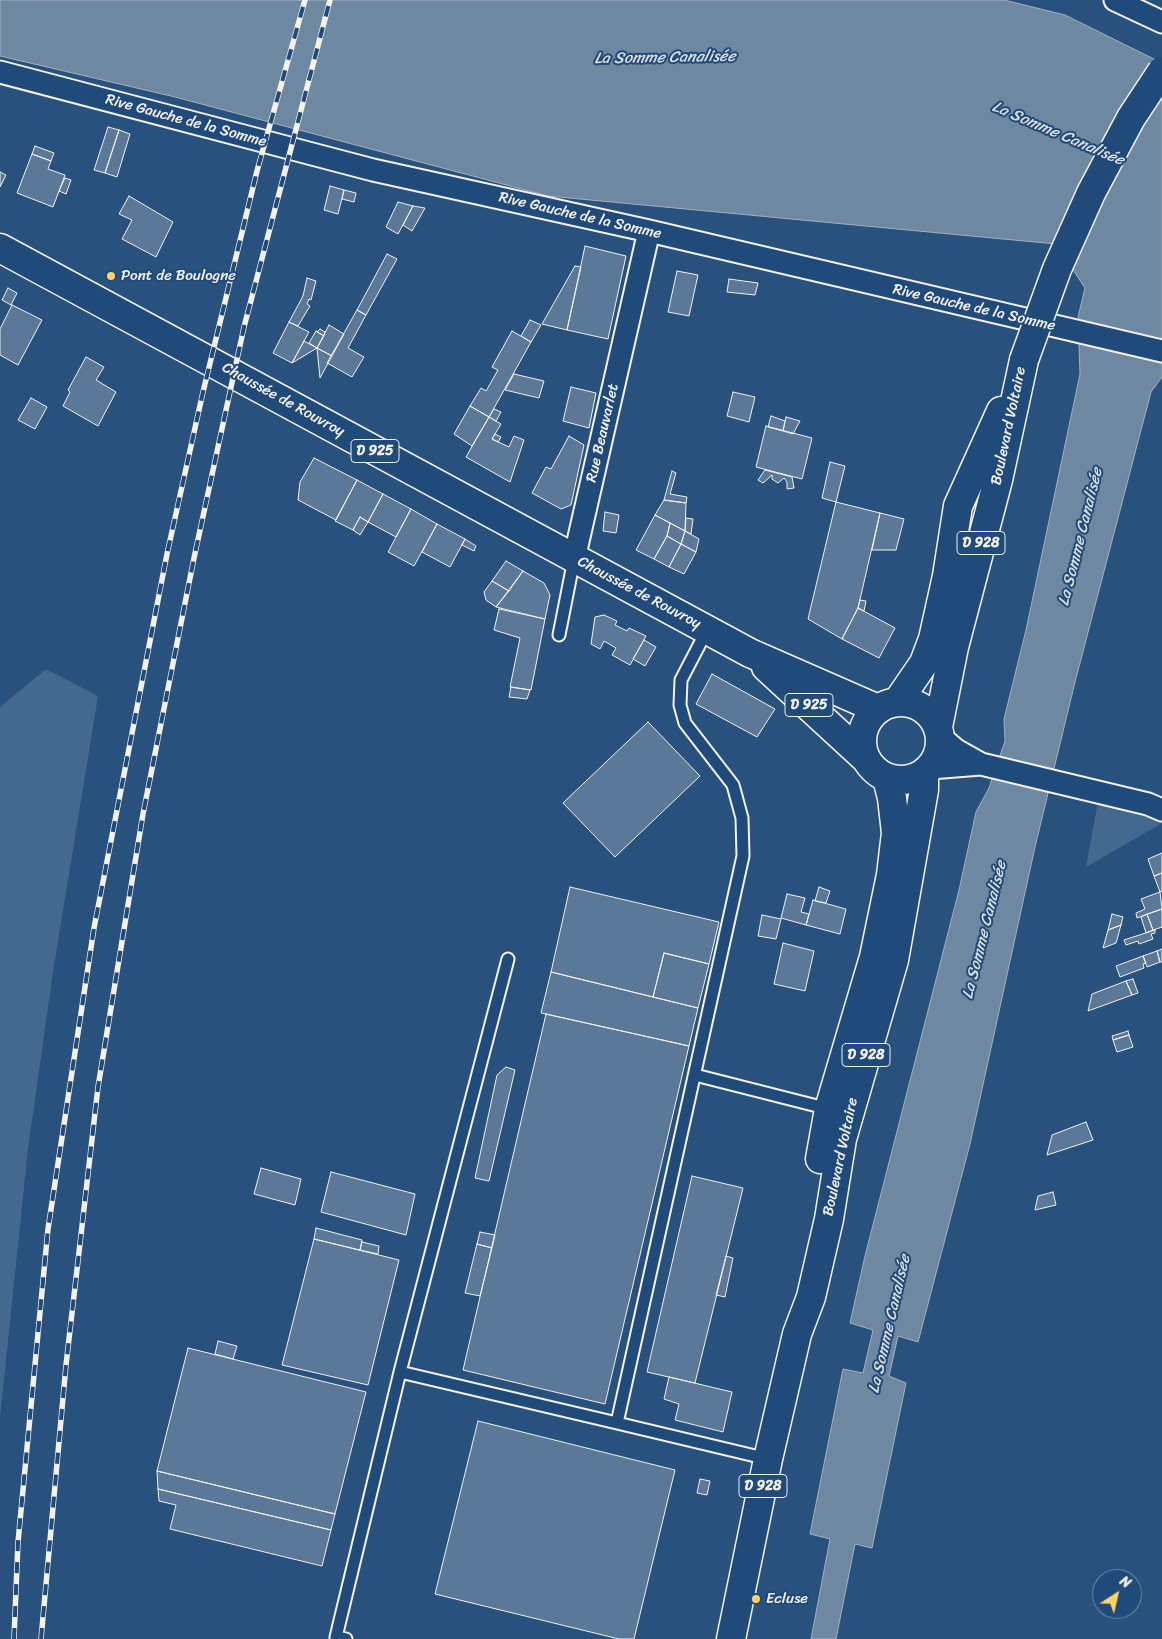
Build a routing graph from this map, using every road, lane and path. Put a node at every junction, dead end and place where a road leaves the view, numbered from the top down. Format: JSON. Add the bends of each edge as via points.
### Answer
{"nodes":[{"id":1,"x":1114,"y":0,"type":"edge"},
{"id":2,"x":1162,"y":22,"type":"edge"},
{"id":3,"x":1162,"y":71,"type":"edge"},
{"id":4,"x":0,"y":72,"type":"edge"},
{"id":5,"x":649,"y":231,"type":"junction"},
{"id":6,"x":0,"y":248,"type":"edge"},
{"id":7,"x":1162,"y":350,"type":"edge"},
{"id":8,"x":1024,"y":360,"type":"junction"},
{"id":9,"x":574,"y":558,"type":"junction"},
{"id":10,"x":707,"y":630,"type":"junction"},
{"id":11,"x":558,"y":635,"type":"dead end"},
{"id":12,"x":750,"y":653,"type":"junction"},
{"id":13,"x":888,"y":705,"type":"junction"},
{"id":14,"x":939,"y":732,"type":"junction"},
{"id":15,"x":866,"y":759,"type":"junction"},
{"id":16,"x":981,"y":764,"type":"junction"},
{"id":17,"x":927,"y":771,"type":"junction"},
{"id":18,"x":887,"y":778,"type":"junction"},
{"id":19,"x":1162,"y":810,"type":"edge"},
{"id":20,"x":508,"y":959,"type":"dead end"},
{"id":21,"x":695,"y":1075,"type":"junction"},
{"id":22,"x":839,"y":1111,"type":"junction"},
{"id":23,"x":400,"y":1372,"type":"junction"},
{"id":24,"x":617,"y":1423,"type":"junction"},
{"id":25,"x":768,"y":1459,"type":"junction"},
{"id":26,"x":339,"y":1638,"type":"edge"},
{"id":27,"x":732,"y":1639,"type":"edge"}],
"edges":[{"from":1,"to":2,"type":"street"},
{"from":3,"to":8,"type":"main road","number":"D 928","bridge":true,"via":[[1130,118],[1091,193],[1057,268]]},
{"from":4,"to":5,"type":"street","name":"Rive Gauche de la Somme","via":[[372,170]]},
{"from":5,"to":7,"type":"street","name":"Rive Gauche de la Somme"},
{"from":5,"to":9,"type":"street","name":"Rue Beauvarlet"},
{"from":6,"to":9,"type":"main road","name":"Chaussée de Rouvroy","number":"D 925"},
{"from":8,"to":13,"type":"main road","name":"Boulevard Voltaire","number":"D 928","via":[[958,506],[947,576],[933,639],[924,663]]},
{"from":8,"to":14,"type":"main road","name":"Boulevard Voltaire","number":"D 928","via":[[998,480],[954,647]]},
{"from":9,"to":10,"type":"main road","name":"Chaussée de Rouvroy","number":"D 925"},
{"from":9,"to":11,"type":"lane","name":"Rue Beauvarlet"},
{"from":10,"to":12,"type":"main road","name":"Chaussée de Rouvroy","number":"D 925"},
{"from":10,"to":21,"type":"lane","via":[[681,680],[680,704],[685,723],[733,785],[742,818],[744,856]]},
{"from":12,"to":13,"type":"main road","name":"Chaussée de Rouvroy","number":"D 925"},
{"from":12,"to":15,"type":"main road","name":"Chaussée de Rouvroy","number":"D 925"},
{"from":13,"to":14,"type":"main road","via":[[911,702],[932,716]]},
{"from":13,"to":15,"type":"main road","via":[[870,716],[864,726],[862,748]]},
{"from":14,"to":16,"type":"street","via":[[956,750]]},
{"from":14,"to":17,"type":"main road","via":[[940,748]]},
{"from":15,"to":18,"type":"main road","via":[[878,774]]},
{"from":16,"to":17,"type":"street"},
{"from":16,"to":19,"type":"street"},
{"from":17,"to":18,"type":"main road","via":[[906,780]]},
{"from":17,"to":22,"type":"main road","name":"Boulevard Voltaire","number":"D 928","via":[[900,930]]},
{"from":18,"to":22,"type":"main road","name":"Boulevard Voltaire","number":"D 928","via":[[896,834],[891,874]]},
{"from":20,"to":23,"type":"lane"},
{"from":21,"to":22,"type":"lane"},
{"from":21,"to":24,"type":"lane"},
{"from":22,"to":25,"type":"main road","name":"Boulevard Voltaire","number":"D 928","via":[[796,1294],[797,1334]]},
{"from":23,"to":24,"type":"lane"},
{"from":23,"to":26,"type":"lane"},
{"from":24,"to":25,"type":"lane"},
{"from":25,"to":27,"type":"main road","name":"Boulevard Voltaire","number":"D 928"}]}
